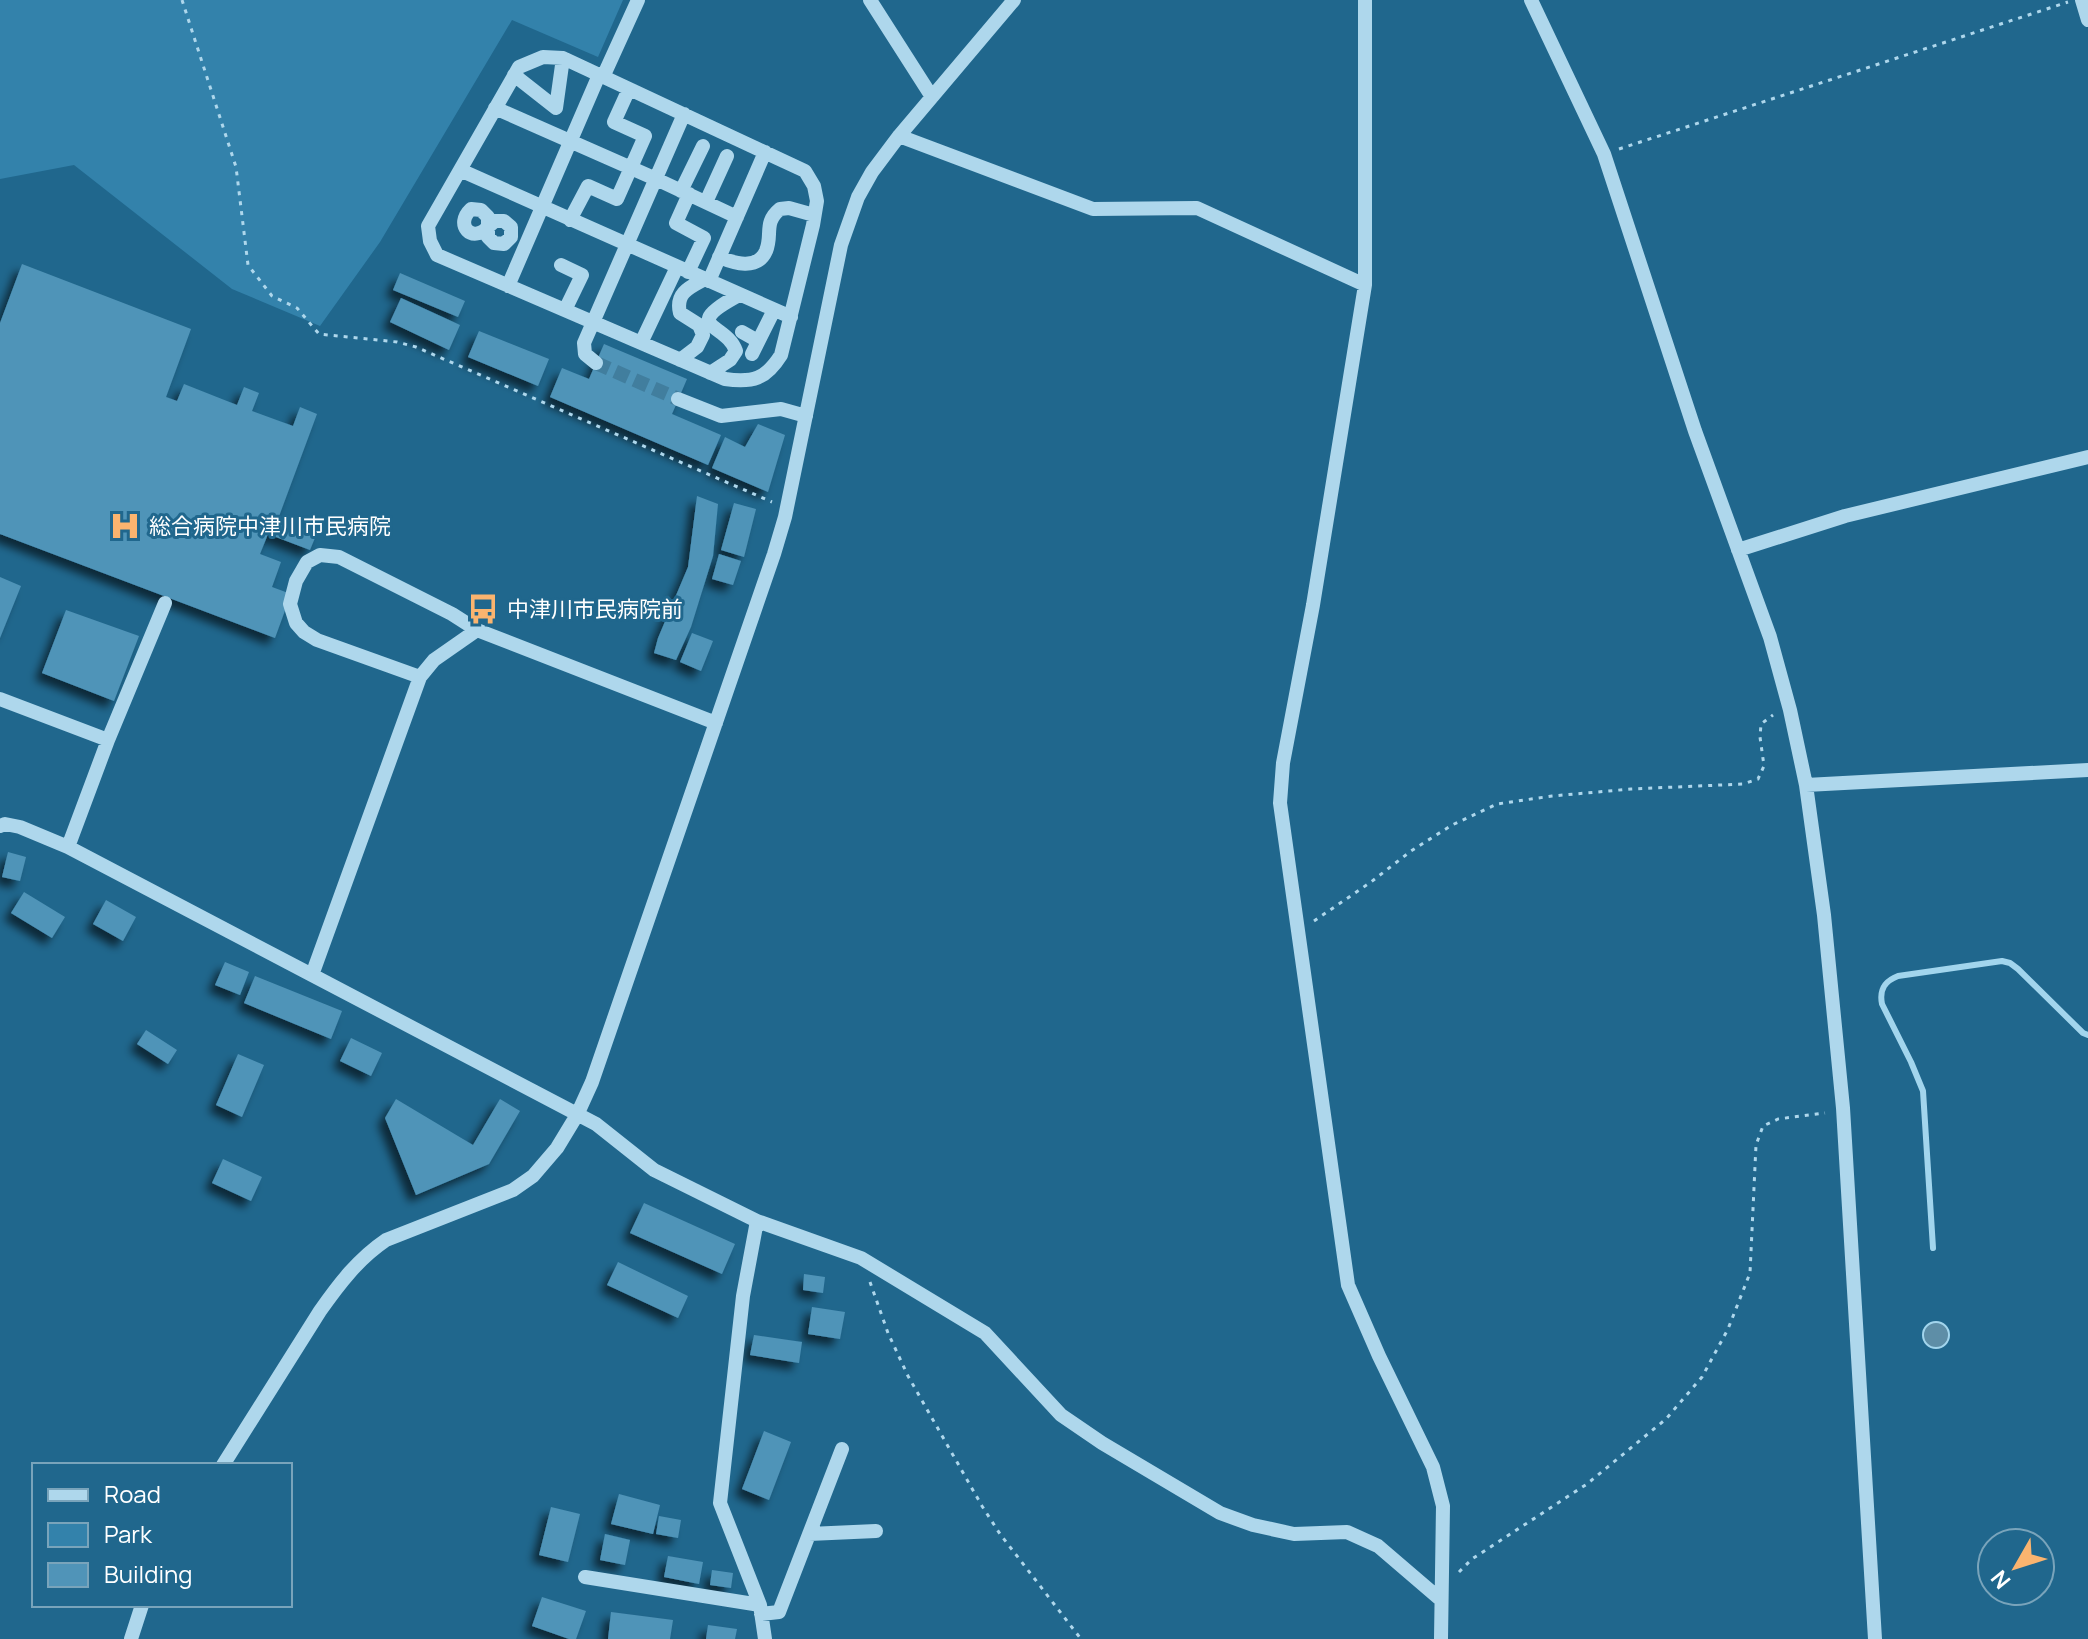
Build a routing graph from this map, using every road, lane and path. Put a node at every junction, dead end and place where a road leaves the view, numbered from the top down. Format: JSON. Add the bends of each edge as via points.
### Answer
{"nodes":[{"id":1,"x":182,"y":0,"type":"edge"},
{"id":2,"x":638,"y":0,"type":"edge"},
{"id":3,"x":870,"y":0,"type":"edge"},
{"id":4,"x":1014,"y":0,"type":"edge"},
{"id":5,"x":1365,"y":0,"type":"edge"},
{"id":6,"x":1531,"y":0,"type":"edge"},
{"id":7,"x":2073,"y":0,"type":"edge"},
{"id":8,"x":2082,"y":0,"type":"edge"},
{"id":9,"x":2088,"y":20,"type":"edge"},
{"id":10,"x":563,"y":58,"type":"junction"},
{"id":11,"x":514,"y":75,"type":"junction"},
{"id":12,"x":601,"y":76,"type":"junction"},
{"id":13,"x":629,"y":89,"type":"junction"},
{"id":14,"x":932,"y":97,"type":"junction"},
{"id":15,"x":495,"y":108,"type":"junction"},
{"id":16,"x":684,"y":114,"type":"junction"},
{"id":17,"x":899,"y":136,"type":"junction"},
{"id":18,"x":571,"y":141,"type":"junction"},
{"id":19,"x":703,"y":146,"type":"dead end"},
{"id":20,"x":765,"y":152,"type":"junction"},
{"id":21,"x":1604,"y":154,"type":"junction"},
{"id":22,"x":727,"y":156,"type":"dead end"},
{"id":23,"x":631,"y":167,"type":"junction"},
{"id":24,"x":460,"y":170,"type":"junction"},
{"id":25,"x":656,"y":179,"type":"junction"},
{"id":26,"x":685,"y":192,"type":"junction"},
{"id":27,"x":706,"y":202,"type":"junction"},
{"id":28,"x":440,"y":205,"type":"junction"},
{"id":29,"x":542,"y":207,"type":"junction"},
{"id":30,"x":814,"y":215,"type":"junction"},
{"id":31,"x":737,"y":217,"type":"junction"},
{"id":32,"x":570,"y":220,"type":"junction"},
{"id":33,"x":488,"y":227,"type":"dead end"},
{"id":34,"x":628,"y":245,"type":"junction"},
{"id":35,"x":719,"y":257,"type":"junction"},
{"id":36,"x":561,"y":265,"type":"dead end"},
{"id":37,"x":682,"y":269,"type":"junction"},
{"id":38,"x":707,"y":280,"type":"junction"},
{"id":39,"x":1365,"y":285,"type":"junction"},
{"id":40,"x":508,"y":286,"type":"junction"},
{"id":41,"x":739,"y":295,"type":"junction"},
{"id":42,"x":565,"y":310,"type":"junction"},
{"id":43,"x":774,"y":310,"type":"junction"},
{"id":44,"x":791,"y":317,"type":"junction"},
{"id":45,"x":594,"y":323,"type":"junction"},
{"id":46,"x":742,"y":332,"type":"dead end"},
{"id":47,"x":641,"y":343,"type":"junction"},
{"id":48,"x":680,"y":360,"type":"junction"},
{"id":49,"x":596,"y":363,"type":"dead end"},
{"id":50,"x":710,"y":373,"type":"junction"},
{"id":51,"x":678,"y":399,"type":"tunnel mouth"},
{"id":52,"x":806,"y":416,"type":"junction"},
{"id":53,"x":2088,"y":457,"type":"edge"},
{"id":54,"x":787,"y":509,"type":"junction"},
{"id":55,"x":1738,"y":550,"type":"junction"},
{"id":56,"x":165,"y":603,"type":"dead end"},
{"id":57,"x":477,"y":630,"type":"junction"},
{"id":58,"x":420,"y":677,"type":"junction"},
{"id":59,"x":0,"y":699,"type":"edge"},
{"id":60,"x":1790,"y":710,"type":"junction"},
{"id":61,"x":716,"y":723,"type":"junction"},
{"id":62,"x":108,"y":740,"type":"junction"},
{"id":63,"x":2088,"y":770,"type":"edge"},
{"id":64,"x":1806,"y":785,"type":"junction"},
{"id":65,"x":2,"y":822,"type":"edge"},
{"id":66,"x":68,"y":847,"type":"junction"},
{"id":67,"x":1298,"y":932,"type":"junction"},
{"id":68,"x":312,"y":975,"type":"junction"},
{"id":69,"x":1843,"y":1108,"type":"junction"},
{"id":70,"x":577,"y":1115,"type":"junction"},
{"id":71,"x":757,"y":1221,"type":"junction"},
{"id":72,"x":869,"y":1262,"type":"junction"},
{"id":73,"x":842,"y":1449,"type":"dead end"},
{"id":74,"x":224,"y":1463,"type":"edge"},
{"id":75,"x":876,"y":1531,"type":"dead end"},
{"id":76,"x":809,"y":1534,"type":"junction"},
{"id":77,"x":585,"y":1577,"type":"dead end"},
{"id":78,"x":1442,"y":1594,"type":"junction"},
{"id":79,"x":141,"y":1607,"type":"edge"},
{"id":80,"x":761,"y":1610,"type":"junction"},
{"id":81,"x":131,"y":1639,"type":"edge"},
{"id":82,"x":765,"y":1639,"type":"edge"},
{"id":83,"x":1081,"y":1639,"type":"edge"},
{"id":84,"x":1441,"y":1639,"type":"edge"},
{"id":85,"x":1875,"y":1639,"type":"edge"}],
"edges":[{"from":1,"to":54,"type":"path","via":[[236,167],[248,265],[272,296],[297,308],[319,334],[416,347]]},
{"from":2,"to":12,"type":"street"},
{"from":3,"to":14,"type":"street"},
{"from":4,"to":14,"type":"street"},
{"from":5,"to":39,"type":"street"},
{"from":6,"to":21,"type":"street"},
{"from":7,"to":21,"type":"path"},
{"from":8,"to":9,"type":"street"},
{"from":10,"to":11,"type":"street","via":[[532,60]]},
{"from":10,"to":11,"type":"street","via":[[556,108]]},
{"from":10,"to":12,"type":"street"},
{"from":11,"to":15,"type":"street"},
{"from":12,"to":13,"type":"street"},
{"from":12,"to":18,"type":"street"},
{"from":13,"to":16,"type":"street"},
{"from":13,"to":23,"type":"street","via":[[614,122],[645,136]]},
{"from":14,"to":17,"type":"street"},
{"from":15,"to":18,"type":"street"},
{"from":15,"to":24,"type":"street"},
{"from":16,"to":20,"type":"street"},
{"from":16,"to":25,"type":"street"},
{"from":17,"to":39,"type":"street","via":[[1093,209],[1197,208]]},
{"from":17,"to":52,"type":"street","via":[[858,197],[841,245]]},
{"from":18,"to":23,"type":"street"},
{"from":18,"to":29,"type":"street"},
{"from":19,"to":26,"type":"street"},
{"from":20,"to":30,"type":"street","via":[[805,171],[814,186]]},
{"from":20,"to":31,"type":"street"},
{"from":21,"to":55,"type":"street"},
{"from":22,"to":27,"type":"street"},
{"from":23,"to":25,"type":"street"},
{"from":23,"to":32,"type":"street","via":[[617,199],[588,186]]},
{"from":24,"to":28,"type":"street"},
{"from":24,"to":29,"type":"street"},
{"from":25,"to":26,"type":"street"},
{"from":25,"to":34,"type":"street"},
{"from":26,"to":27,"type":"street"},
{"from":26,"to":37,"type":"street","via":[[676,223],[704,238]]},
{"from":27,"to":31,"type":"street"},
{"from":28,"to":33,"type":"street","via":[[464,216],[471,209],[481,210]]},
{"from":28,"to":40,"type":"street","via":[[428,226],[437,255]]},
{"from":29,"to":32,"type":"street"},
{"from":29,"to":40,"type":"street"},
{"from":30,"to":35,"type":"street","via":[[780,209],[769,222],[766,252],[759,258],[738,264]]},
{"from":30,"to":44,"type":"street"},
{"from":31,"to":35,"type":"street"},
{"from":32,"to":34,"type":"street"},
{"from":34,"to":37,"type":"street"},
{"from":34,"to":45,"type":"street"},
{"from":35,"to":38,"type":"street"},
{"from":36,"to":42,"type":"street","via":[[582,275]]},
{"from":37,"to":38,"type":"street"},
{"from":37,"to":47,"type":"street"},
{"from":38,"to":41,"type":"street"},
{"from":38,"to":48,"type":"street","via":[[681,295],[680,313],[699,325],[703,335]]},
{"from":39,"to":67,"type":"street","via":[[1283,763],[1280,803]]},
{"from":40,"to":42,"type":"street"},
{"from":41,"to":43,"type":"street"},
{"from":41,"to":50,"type":"street","via":[[711,314],[713,327],[734,343],[736,351]]},
{"from":42,"to":45,"type":"street"},
{"from":43,"to":44,"type":"street"},
{"from":43,"to":46,"type":"street","via":[[755,347]]},
{"from":44,"to":50,"type":"street","via":[[771,371],[743,382]]},
{"from":45,"to":47,"type":"street"},
{"from":45,"to":49,"type":"street","via":[[584,343],[585,354]]},
{"from":47,"to":48,"type":"street"},
{"from":48,"to":50,"type":"street"},
{"from":51,"to":52,"type":"street","via":[[721,416],[781,409]]},
{"from":52,"to":54,"type":"street"},
{"from":53,"to":55,"type":"street","via":[[1845,516]]},
{"from":54,"to":61,"type":"street"},
{"from":55,"to":60,"type":"street"},
{"from":56,"to":62,"type":"street"},
{"from":57,"to":58,"type":"street","via":[[434,660]]},
{"from":57,"to":58,"type":"street","via":[[339,557],[320,555],[307,562],[290,604],[304,632]]},
{"from":57,"to":61,"type":"street"},
{"from":58,"to":68,"type":"street"},
{"from":59,"to":62,"type":"street"},
{"from":60,"to":64,"type":"street"},
{"from":60,"to":67,"type":"path","via":[[1761,724],[1764,766],[1758,779],[1497,804],[1421,844]]},
{"from":61,"to":70,"type":"street"},
{"from":62,"to":66,"type":"street"},
{"from":63,"to":64,"type":"street"},
{"from":64,"to":69,"type":"street"},
{"from":65,"to":66,"type":"street"},
{"from":66,"to":68,"type":"street"},
{"from":67,"to":78,"type":"street","via":[[1348,1285],[1433,1467],[1443,1506]]},
{"from":68,"to":70,"type":"street"},
{"from":69,"to":78,"type":"path","via":[[1763,1126],[1756,1145],[1750,1273],[1702,1377],[1666,1419],[1587,1484],[1472,1559]]},
{"from":69,"to":85,"type":"street"},
{"from":70,"to":71,"type":"street","via":[[654,1170]]},
{"from":70,"to":74,"type":"street","via":[[557,1148],[513,1190],[386,1240],[369,1252],[320,1311]]},
{"from":71,"to":72,"type":"street"},
{"from":71,"to":80,"type":"street","via":[[743,1296],[720,1503]]},
{"from":72,"to":78,"type":"street","via":[[985,1333],[1061,1415],[1220,1513],[1294,1534],[1347,1532],[1378,1546]]},
{"from":72,"to":83,"type":"path","via":[[870,1283],[888,1333],[946,1445],[1000,1534]]},
{"from":73,"to":76,"type":"street"},
{"from":75,"to":76,"type":"street"},
{"from":76,"to":80,"type":"street","via":[[779,1612]]},
{"from":77,"to":80,"type":"street"},
{"from":78,"to":84,"type":"street"},
{"from":79,"to":81,"type":"street"},
{"from":80,"to":82,"type":"street"}]}
